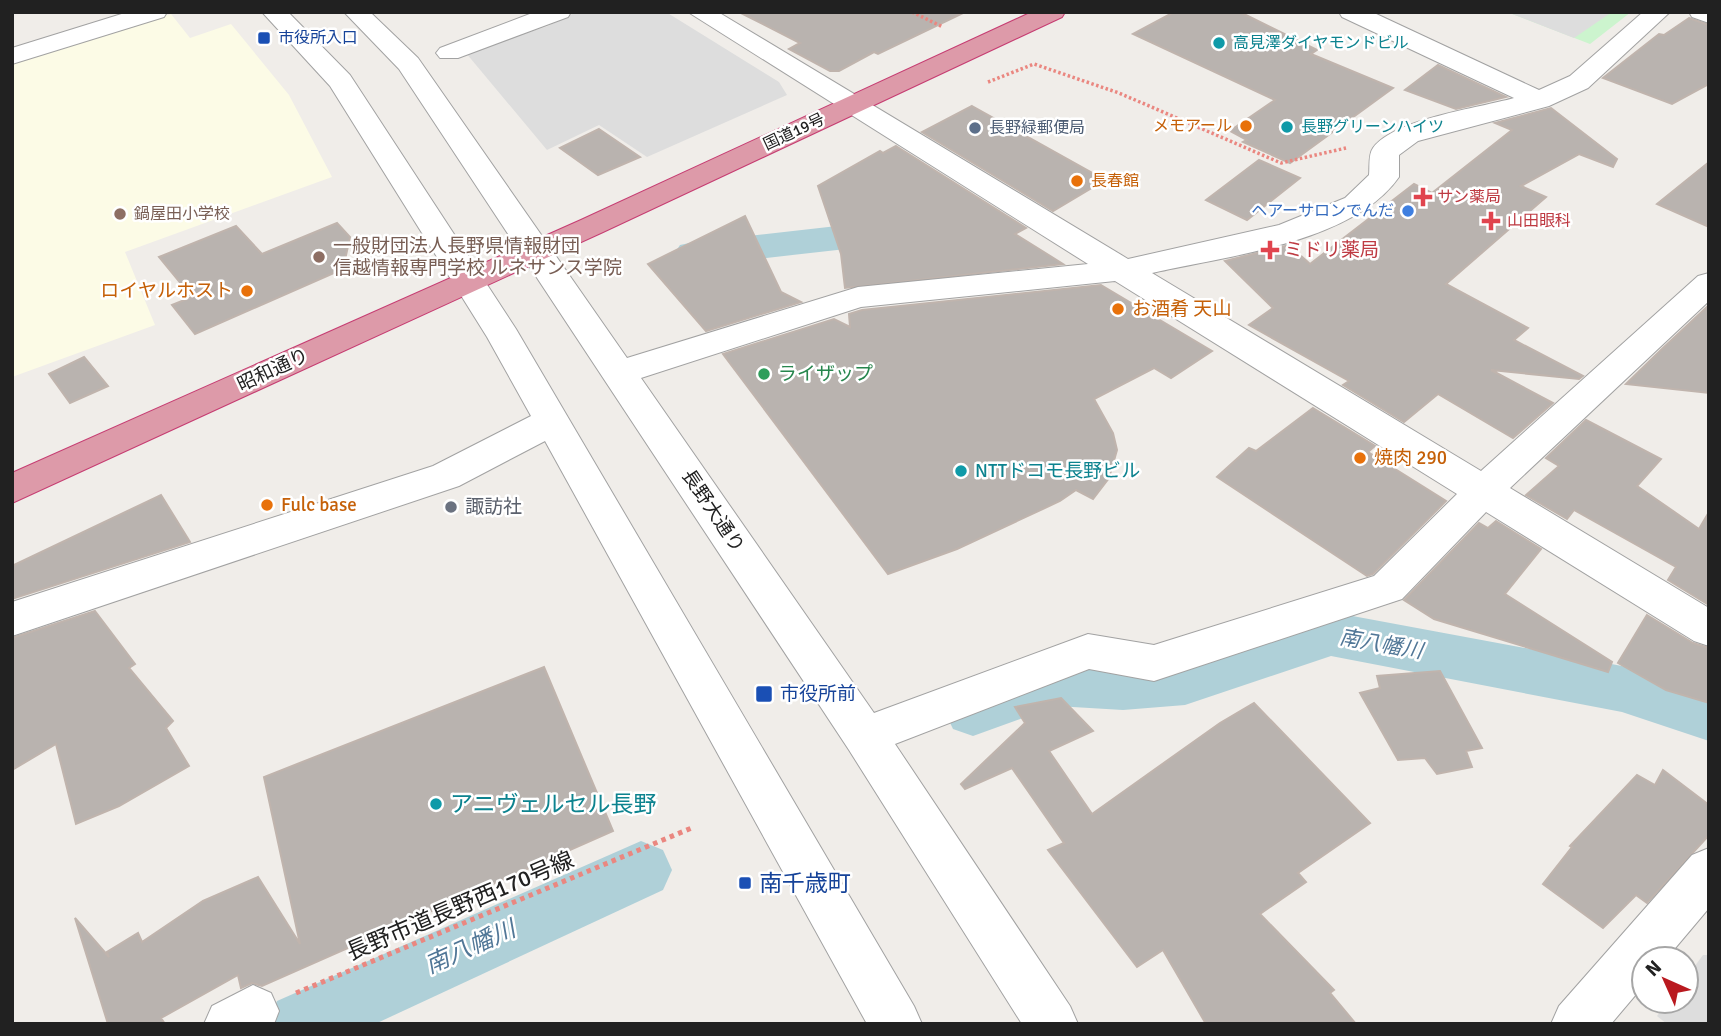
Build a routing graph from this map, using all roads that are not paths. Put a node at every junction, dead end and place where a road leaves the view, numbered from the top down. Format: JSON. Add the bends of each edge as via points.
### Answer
{"nodes":[{"id":1,"x":155,"y":12,"type":"edge"},
{"id":2,"x":274,"y":12,"type":"edge"},
{"id":3,"x":356,"y":12,"type":"edge"},
{"id":4,"x":558,"y":12,"type":"edge"},
{"id":5,"x":700,"y":12,"type":"edge"},
{"id":6,"x":1053,"y":12,"type":"edge"},
{"id":7,"x":1351,"y":12,"type":"edge"},
{"id":8,"x":1658,"y":12,"type":"edge"},
{"id":9,"x":1701,"y":12,"type":"edge"},
{"id":10,"x":1709,"y":16,"type":"edge"},
{"id":11,"x":449,"y":53,"type":"dead end"},
{"id":12,"x":12,"y":56,"type":"edge"},
{"id":13,"x":1539,"y":100,"type":"junction"},
{"id":14,"x":852,"y":106,"type":"junction"},
{"id":15,"x":534,"y":252,"type":"junction"},
{"id":16,"x":1124,"y":270,"type":"junction"},
{"id":17,"x":468,"y":282,"type":"junction"},
{"id":18,"x":1709,"y":283,"type":"edge"},
{"id":19,"x":619,"y":372,"type":"junction"},
{"id":20,"x":550,"y":422,"type":"junction"},
{"id":21,"x":12,"y":489,"type":"edge"},
{"id":22,"x":1484,"y":490,"type":"junction"},
{"id":23,"x":12,"y":619,"type":"edge"},
{"id":24,"x":1709,"y":629,"type":"edge"},
{"id":25,"x":865,"y":736,"type":"junction"},
{"id":26,"x":1704,"y":887,"type":"edge"},
{"id":27,"x":896,"y":1024,"type":"edge"},
{"id":28,"x":1052,"y":1024,"type":"edge"},
{"id":29,"x":1577,"y":1024,"type":"edge"}],
"edges":[{"from":1,"to":12,"type":"street"},
{"from":2,"to":17,"type":"street","via":[[341,80]]},
{"from":3,"to":15,"type":"street","name":"長野大通り","via":[[409,64]]},
{"from":4,"to":11,"type":"street"},
{"from":5,"to":14,"type":"street"},
{"from":6,"to":14,"type":"highway","name":"国道19号"},
{"from":7,"to":13,"type":"street"},
{"from":8,"to":13,"type":"street","via":[[1579,82]]},
{"from":9,"to":10,"type":"street"},
{"from":13,"to":16,"type":"street","via":[[1408,135],[1385,152],[1384,177],[1356,204],[1289,232]]},
{"from":14,"to":15,"type":"highway","name":"国道19号"},
{"from":14,"to":16,"type":"street"},
{"from":15,"to":17,"type":"highway","name":"昭和通り"},
{"from":15,"to":19,"type":"street","name":"長野大通り"},
{"from":16,"to":19,"type":"street","via":[[858,297]]},
{"from":16,"to":22,"type":"street"},
{"from":17,"to":20,"type":"street"},
{"from":17,"to":21,"type":"highway","name":"昭和通り"},
{"from":18,"to":22,"type":"street"},
{"from":19,"to":25,"type":"street","name":"長野大通り"},
{"from":20,"to":23,"type":"street","via":[[446,476]]},
{"from":20,"to":27,"type":"street"},
{"from":22,"to":24,"type":"street"},
{"from":22,"to":25,"type":"street","via":[[1388,589],[1154,663],[1088,651]]},
{"from":25,"to":28,"type":"street","name":"長野大通り"},
{"from":26,"to":29,"type":"street"}]}
